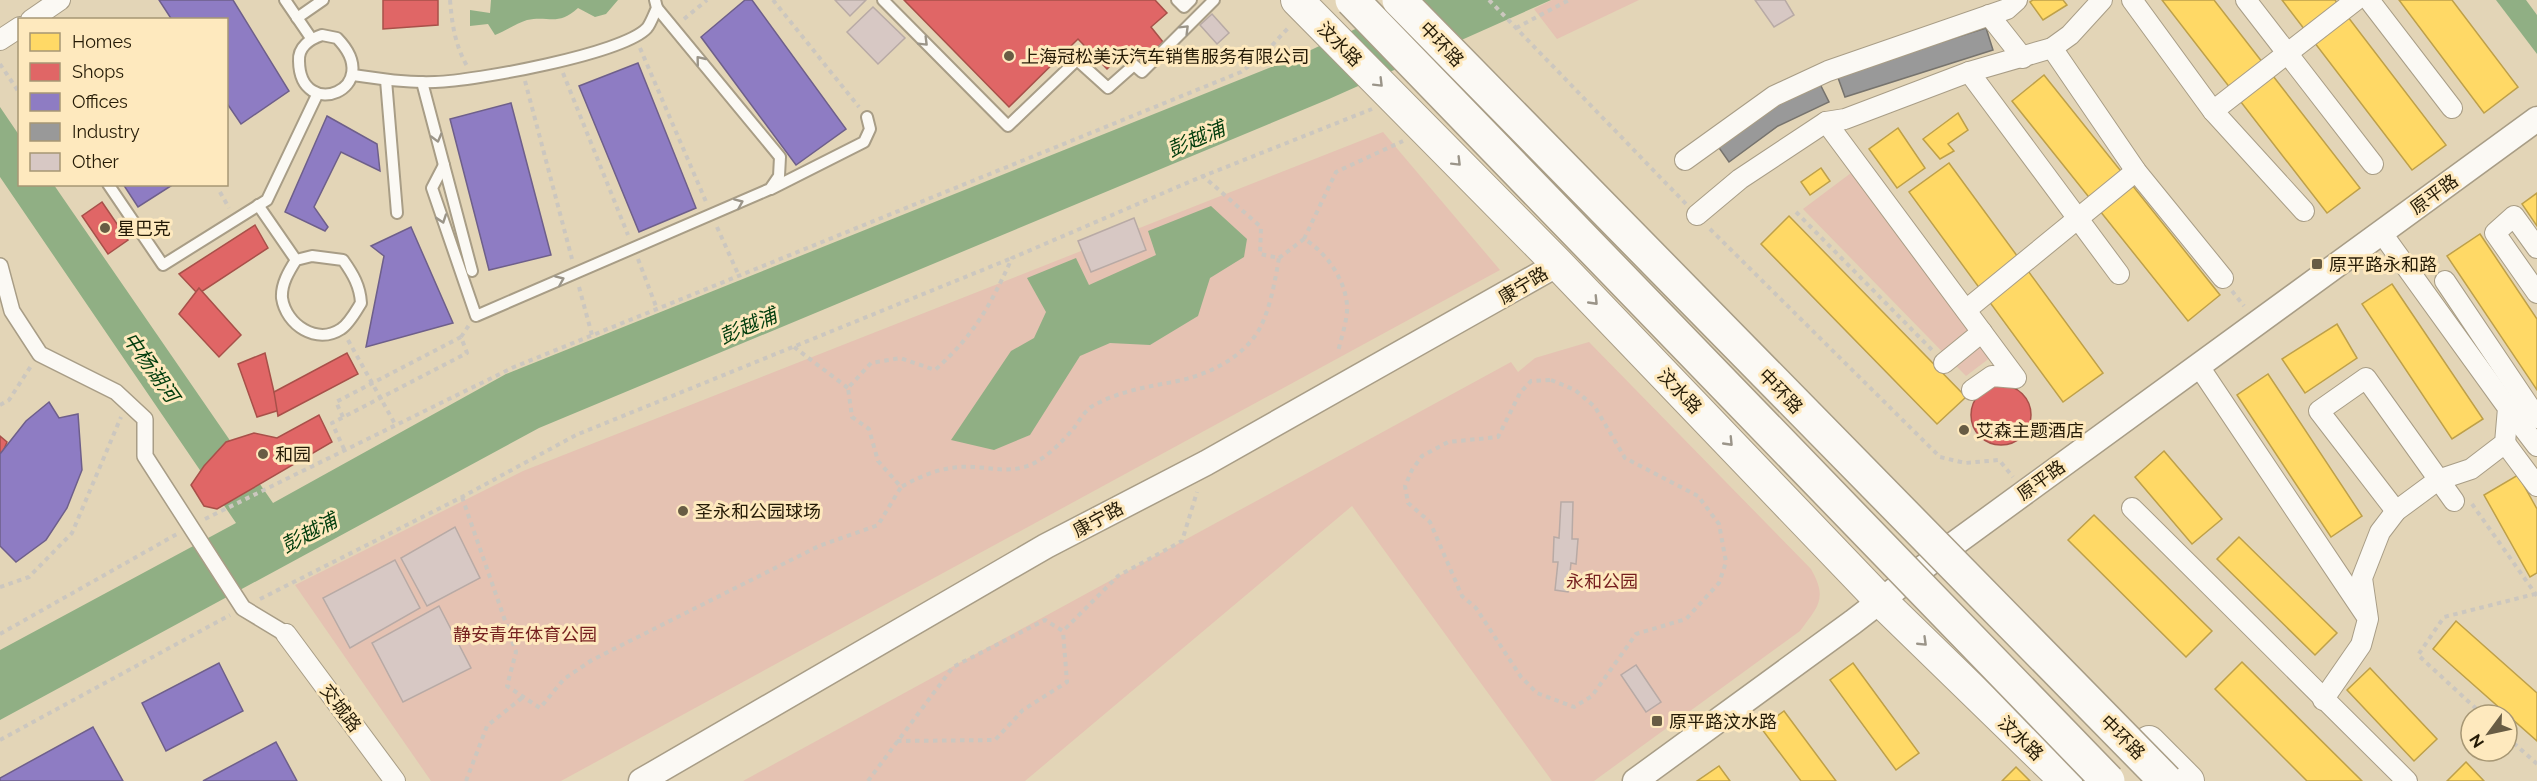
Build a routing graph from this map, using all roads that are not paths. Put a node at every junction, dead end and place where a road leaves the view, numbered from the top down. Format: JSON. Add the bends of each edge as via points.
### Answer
{"nodes":[{"id":1,"x":60,"y":0,"type":"edge"},
{"id":2,"x":285,"y":0,"type":"edge"},
{"id":3,"x":323,"y":0,"type":"edge"},
{"id":4,"x":883,"y":0,"type":"edge"},
{"id":5,"x":1177,"y":0,"type":"edge"},
{"id":6,"x":1191,"y":0,"type":"edge"},
{"id":7,"x":1214,"y":0,"type":"edge"},
{"id":8,"x":1352,"y":0,"type":"edge"},
{"id":9,"x":1367,"y":0,"type":"edge"},
{"id":10,"x":1387,"y":0,"type":"edge"},
{"id":11,"x":1399,"y":0,"type":"edge"},
{"id":12,"x":1422,"y":0,"type":"edge"},
{"id":13,"x":2017,"y":0,"type":"edge"},
{"id":14,"x":2102,"y":0,"type":"edge"},
{"id":15,"x":2132,"y":0,"type":"edge"},
{"id":16,"x":2246,"y":0,"type":"edge"},
{"id":17,"x":2356,"y":0,"type":"edge"},
{"id":18,"x":2369,"y":0,"type":"edge"},
{"id":19,"x":656,"y":4,"type":"edge"},
{"id":20,"x":1989,"y":15,"type":"junction"},
{"id":21,"x":1305,"y":16,"type":"edge"},
{"id":22,"x":34,"y":18,"type":"edge"},
{"id":23,"x":297,"y":18,"type":"junction"},
{"id":24,"x":18,"y":28,"type":"edge"},
{"id":25,"x":311,"y":38,"type":"junction"},
{"id":26,"x":0,"y":40,"type":"edge"},
{"id":27,"x":2052,"y":48,"type":"junction"},
{"id":28,"x":2288,"y":54,"type":"junction"},
{"id":29,"x":2023,"y":58,"type":"junction"},
{"id":30,"x":1969,"y":72,"type":"junction"},
{"id":31,"x":353,"y":75,"type":"junction"},
{"id":32,"x":386,"y":80,"type":"junction"},
{"id":33,"x":422,"y":82,"type":"junction"},
{"id":34,"x":1471,"y":82,"type":"junction"},
{"id":35,"x":317,"y":95,"type":"junction"},
{"id":36,"x":2452,"y":108,"type":"dead end"},
{"id":37,"x":2213,"y":111,"type":"junction"},
{"id":38,"x":867,"y":117,"type":"road end"},
{"id":39,"x":2537,"y":119,"type":"edge"},
{"id":40,"x":1826,"y":122,"type":"junction"},
{"id":41,"x":1685,"y":160,"type":"dead end"},
{"id":42,"x":2373,"y":164,"type":"dead end"},
{"id":43,"x":444,"y":165,"type":"junction"},
{"id":44,"x":2136,"y":171,"type":"junction"},
{"id":45,"x":109,"y":186,"type":"edge"},
{"id":46,"x":770,"y":189,"type":"junction"},
{"id":47,"x":258,"y":205,"type":"junction"},
{"id":48,"x":2304,"y":211,"type":"dead end"},
{"id":49,"x":397,"y":213,"type":"dead end"},
{"id":50,"x":1697,"y":215,"type":"road end"},
{"id":51,"x":2075,"y":218,"type":"junction"},
{"id":52,"x":2381,"y":232,"type":"junction"},
{"id":53,"x":2537,"y":248,"type":"edge"},
{"id":54,"x":296,"y":260,"type":"junction"},
{"id":55,"x":1678,"y":261,"type":"junction"},
{"id":56,"x":1558,"y":264,"type":"junction"},
{"id":57,"x":0,"y":266,"type":"edge"},
{"id":58,"x":472,"y":271,"type":"dead end"},
{"id":59,"x":2119,"y":274,"type":"dead end"},
{"id":60,"x":2223,"y":278,"type":"road end"},
{"id":61,"x":2445,"y":281,"type":"dead end"},
{"id":62,"x":2537,"y":293,"type":"edge"},
{"id":63,"x":1966,"y":310,"type":"junction"},
{"id":64,"x":1982,"y":332,"type":"junction"},
{"id":65,"x":1716,"y":339,"type":"junction"},
{"id":66,"x":1944,"y":363,"type":"road end"},
{"id":67,"x":2198,"y":365,"type":"junction"},
{"id":68,"x":1972,"y":390,"type":"dead end"},
{"id":69,"x":2508,"y":408,"type":"junction"},
{"id":70,"x":2537,"y":418,"type":"edge"},
{"id":71,"x":2505,"y":443,"type":"junction"},
{"id":72,"x":2537,"y":446,"type":"edge"},
{"id":73,"x":2445,"y":478,"type":"junction"},
{"id":74,"x":2537,"y":486,"type":"edge"},
{"id":75,"x":2454,"y":501,"type":"dead end"},
{"id":76,"x":2132,"y":508,"type":"dead end"},
{"id":77,"x":2396,"y":511,"type":"junction"},
{"id":78,"x":1934,"y":559,"type":"junction"},
{"id":79,"x":1881,"y":601,"type":"junction"},
{"id":80,"x":2368,"y":619,"type":"junction"},
{"id":81,"x":286,"y":634,"type":"joint"},
{"id":82,"x":2323,"y":700,"type":"junction"},
{"id":83,"x":395,"y":781,"type":"edge"},
{"id":84,"x":641,"y":781,"type":"edge"},
{"id":85,"x":1635,"y":781,"type":"edge"},
{"id":86,"x":2066,"y":781,"type":"edge"},
{"id":87,"x":2108,"y":781,"type":"edge"},
{"id":88,"x":2124,"y":781,"type":"edge"},
{"id":89,"x":2149,"y":781,"type":"edge"},
{"id":90,"x":2166,"y":781,"type":"edge"},
{"id":91,"x":2188,"y":781,"type":"edge"},
{"id":92,"x":2407,"y":781,"type":"edge"}],
"edges":[{"from":1,"to":22,"type":"street"},
{"from":2,"to":23,"type":"lane"},
{"from":3,"to":23,"type":"lane"},
{"from":4,"to":7,"type":"lane","one_way":true,"via":[[1008,126],[1077,60],[1108,88],[1134,64],[1142,72]]},
{"from":5,"to":6,"type":"lane","via":[[1184,7]]},
{"from":8,"to":87,"type":"highway","name":"中环路","bridge":true},
{"from":9,"to":34,"type":"main road"},
{"from":10,"to":34,"type":"main road"},
{"from":11,"to":90,"type":"highway","name":"中环路","bridge":true},
{"from":12,"to":34,"type":"main road"},
{"from":13,"to":20,"type":"street","via":[[2007,9]]},
{"from":14,"to":27,"type":"street","via":[[2070,35]]},
{"from":15,"to":37,"type":"street"},
{"from":16,"to":28,"type":"street"},
{"from":17,"to":28,"type":"street"},
{"from":18,"to":36,"type":"street"},
{"from":19,"to":33,"type":"lane","via":[[647,28],[610,49],[522,69]]},
{"from":46,"to":19,"type":"lane","one_way":true,"via":[[779,176],[780,157]]},
{"from":20,"to":29,"type":"street"},
{"from":20,"to":41,"type":"street","via":[[1828,71],[1774,96]]},
{"from":21,"to":56,"type":"main road","name":"汶水路","one_way":true,"via":[[1410,131]]},
{"from":23,"to":25,"type":"lane"},
{"from":24,"to":26,"type":"street"},
{"from":25,"to":31,"type":"lane","via":[[322,34],[337,38],[353,60]]},
{"from":25,"to":35,"type":"lane","via":[[298,58],[304,85]]},
{"from":27,"to":29,"type":"street"},
{"from":27,"to":44,"type":"street"},
{"from":28,"to":37,"type":"street"},
{"from":28,"to":42,"type":"street"},
{"from":29,"to":30,"type":"street"},
{"from":30,"to":40,"type":"street","via":[[1845,119]]},
{"from":30,"to":51,"type":"street"},
{"from":31,"to":32,"type":"lane"},
{"from":31,"to":35,"type":"lane","via":[[337,93]]},
{"from":32,"to":33,"type":"lane"},
{"from":32,"to":49,"type":"lane"},
{"from":33,"to":43,"type":"lane","one_way":true},
{"from":34,"to":55,"type":"main road"},
{"from":34,"to":65,"type":"main road"},
{"from":34,"to":78,"type":"main road"},
{"from":35,"to":47,"type":"lane","via":[[267,200]]},
{"from":37,"to":48,"type":"street"},
{"from":38,"to":46,"type":"lane","via":[[870,129],[864,142]]},
{"from":39,"to":52,"type":"street","name":"原平路"},
{"from":40,"to":50,"type":"street","via":[[1740,179]]},
{"from":40,"to":63,"type":"street"},
{"from":43,"to":46,"type":"lane","one_way":true,"via":[[432,188],[476,316]]},
{"from":43,"to":58,"type":"lane"},
{"from":44,"to":51,"type":"street"},
{"from":44,"to":60,"type":"street"},
{"from":45,"to":47,"type":"lane","via":[[163,265]]},
{"from":47,"to":54,"type":"lane"},
{"from":51,"to":59,"type":"street"},
{"from":51,"to":63,"type":"street"},
{"from":52,"to":67,"type":"street","name":"原平路"},
{"from":52,"to":69,"type":"street"},
{"from":53,"to":62,"type":"street","via":[[2514,216],[2495,233]]},
{"from":54,"to":54,"type":"lane","via":[[283,285],[286,314],[310,333],[326,335],[342,329],[361,303],[354,274],[343,260],[312,256]]},
{"from":55,"to":65,"type":"main road"},
{"from":55,"to":78,"type":"main road"},
{"from":56,"to":79,"type":"main road","name":"汶水路","one_way":true},
{"from":56,"to":84,"type":"street","name":"康宁路","via":[[1206,463],[1046,546]]},
{"from":57,"to":81,"type":"street","via":[[12,311],[40,354],[116,392],[145,419],[145,456],[243,608]]},
{"from":61,"to":70,"type":"street"},
{"from":63,"to":64,"type":"street"},
{"from":64,"to":66,"type":"street"},
{"from":64,"to":68,"type":"street","via":[[2016,378],[1992,376]]},
{"from":65,"to":78,"type":"main road"},
{"from":67,"to":78,"type":"street","name":"原平路"},
{"from":67,"to":80,"type":"street"},
{"from":69,"to":71,"type":"street"},
{"from":69,"to":72,"type":"street"},
{"from":71,"to":73,"type":"street","via":[[2471,469]]},
{"from":71,"to":74,"type":"street"},
{"from":73,"to":75,"type":"street"},
{"from":73,"to":77,"type":"street"},
{"from":73,"to":77,"type":"street","via":[[2366,378],[2319,411]]},
{"from":76,"to":82,"type":"street"},
{"from":77,"to":80,"type":"street","via":[[2380,532],[2362,578]]},
{"from":78,"to":79,"type":"street","name":"原平路"},
{"from":78,"to":88,"type":"main road"},
{"from":78,"to":89,"type":"main road"},
{"from":78,"to":91,"type":"main road"},
{"from":79,"to":85,"type":"street","name":"原平路"},
{"from":79,"to":86,"type":"main road","name":"汶水路","one_way":true},
{"from":80,"to":82,"type":"street","via":[[2367,649]]},
{"from":81,"to":83,"type":"street","name":"交城路"},
{"from":82,"to":92,"type":"street"}]}
